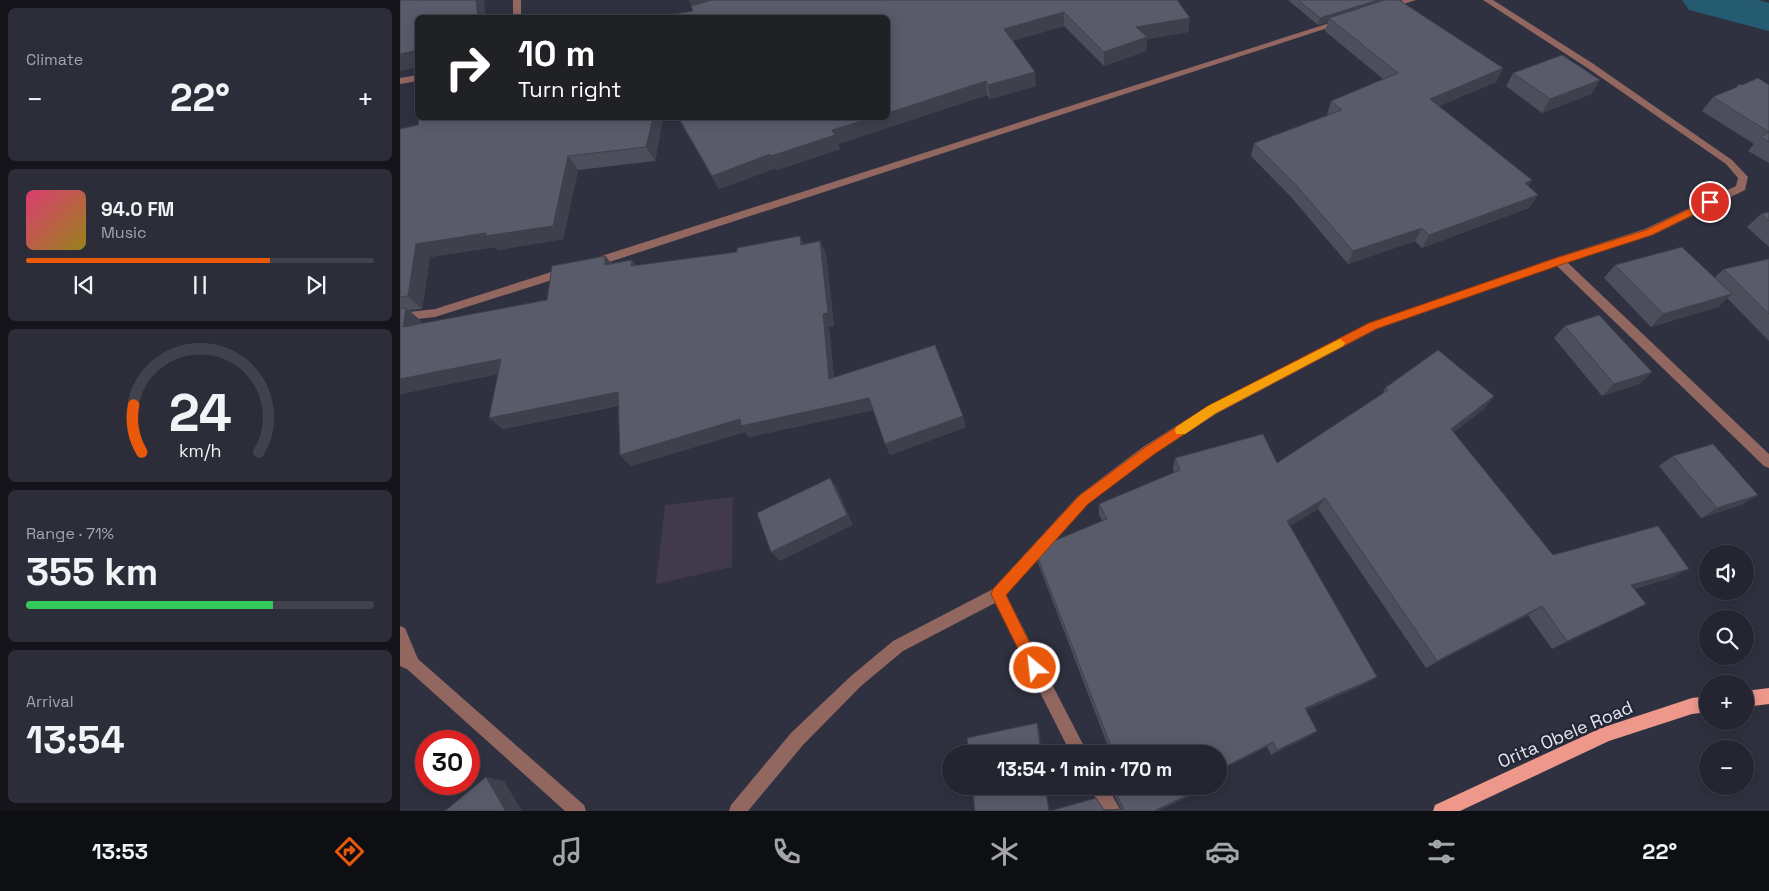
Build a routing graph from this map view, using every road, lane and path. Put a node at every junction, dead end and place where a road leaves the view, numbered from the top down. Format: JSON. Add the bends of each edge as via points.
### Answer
{"nodes":[{"id":1,"x":517,"y":0,"type":"edge"},
{"id":2,"x":1412,"y":0,"type":"edge"},
{"id":3,"x":1487,"y":0,"type":"edge"},
{"id":4,"x":1375,"y":12,"type":"edge"},
{"id":5,"x":517,"y":15,"type":"edge"},
{"id":6,"x":1356,"y":17,"type":"edge"},
{"id":7,"x":415,"y":78,"type":"edge"},
{"id":8,"x":400,"y":81,"type":"edge"},
{"id":9,"x":1559,"y":261,"type":"junction"},
{"id":10,"x":400,"y":318,"type":"edge"},
{"id":11,"x":1769,"y":462,"type":"edge"},
{"id":12,"x":998,"y":594,"type":"junction"},
{"id":13,"x":400,"y":633,"type":"edge"},
{"id":14,"x":406,"y":661,"type":"edge"},
{"id":15,"x":1769,"y":696,"type":"edge"},
{"id":16,"x":1754,"y":698,"type":"edge"},
{"id":17,"x":1699,"y":705,"type":"edge"},
{"id":18,"x":1075,"y":745,"type":"edge"},
{"id":19,"x":1103,"y":795,"type":"edge"},
{"id":20,"x":578,"y":811,"type":"edge"},
{"id":21,"x":737,"y":811,"type":"edge"},
{"id":22,"x":1112,"y":811,"type":"edge"},
{"id":23,"x":1441,"y":811,"type":"edge"}],
"edges":[{"from":1,"to":5,"type":"street"},
{"from":2,"to":4,"type":"street"},
{"from":3,"to":9,"type":"street","via":[[1589,65],[1729,162],[1743,177],[1741,188],[1649,232]]},
{"from":6,"to":10,"type":"street","via":[[435,313]]},
{"from":7,"to":8,"type":"street"},
{"from":9,"to":11,"type":"street"},
{"from":9,"to":12,"type":"street","via":[[1372,326],[1212,410],[1148,451],[1084,500]]},
{"from":12,"to":18,"type":"street"},
{"from":12,"to":21,"type":"street","via":[[898,646],[797,738]]},
{"from":13,"to":14,"type":"street"},
{"from":14,"to":20,"type":"street"},
{"from":15,"to":16,"type":"main road"},
{"from":17,"to":23,"type":"main road","name":"Orita Obele Road","via":[[1607,734]]},
{"from":19,"to":22,"type":"street"}]}
